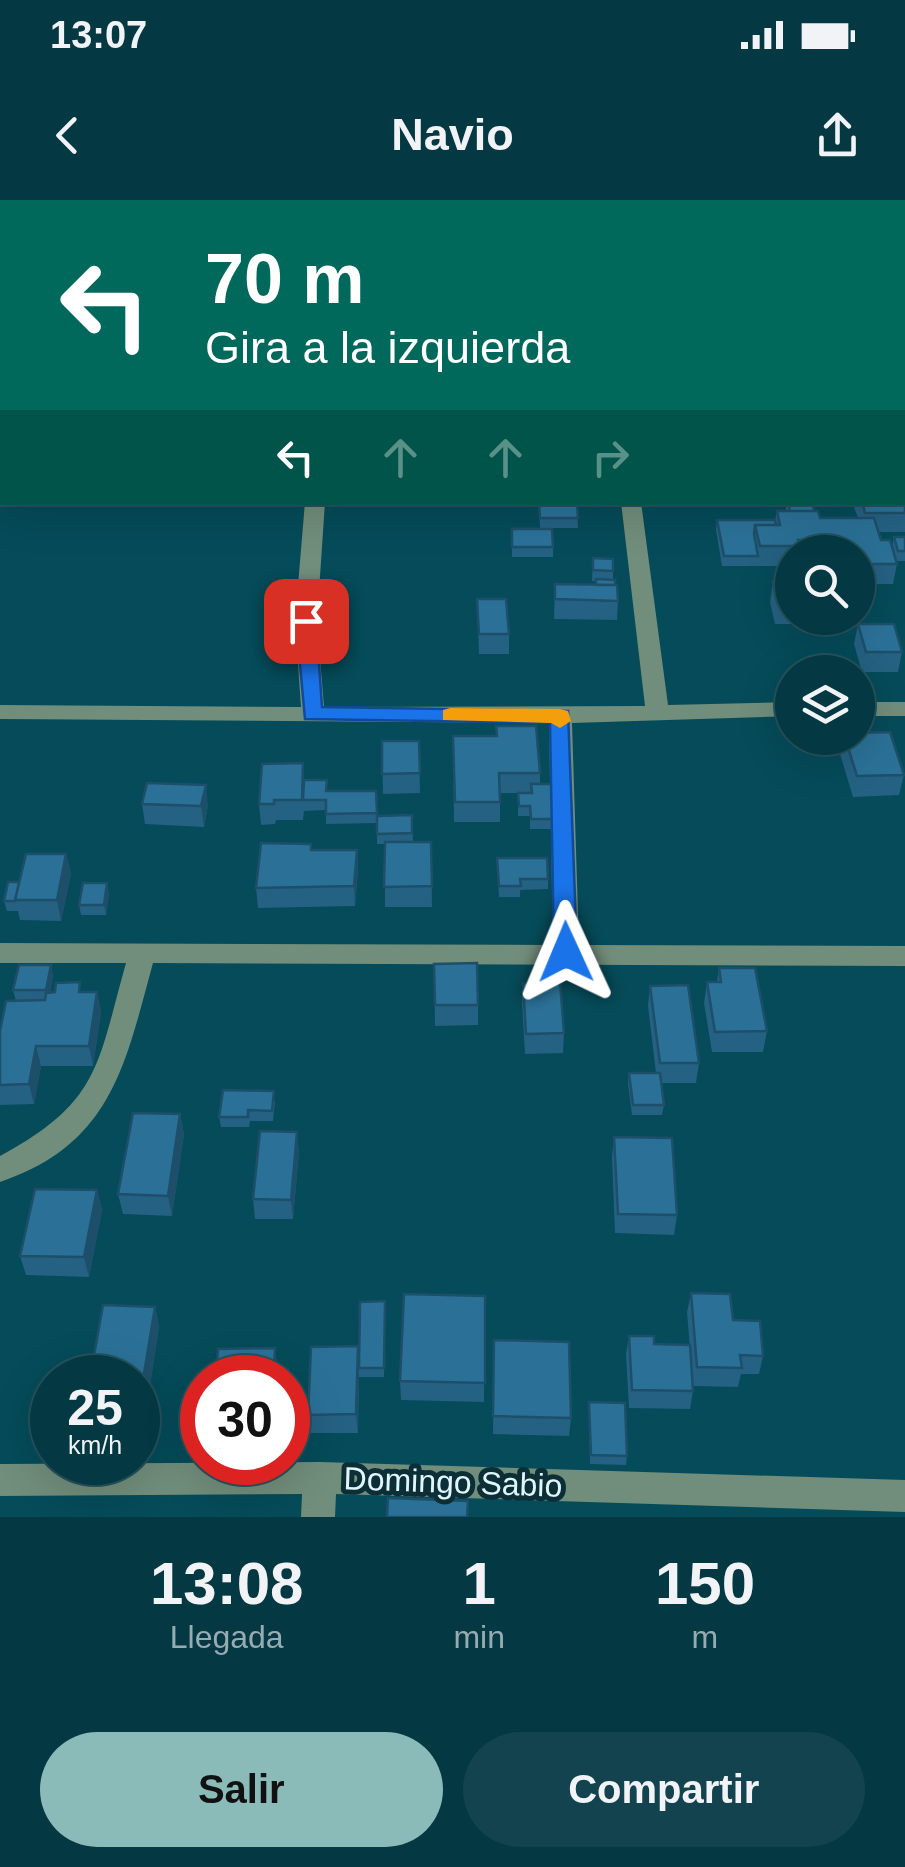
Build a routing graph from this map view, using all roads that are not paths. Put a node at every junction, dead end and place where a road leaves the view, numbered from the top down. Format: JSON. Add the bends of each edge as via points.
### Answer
{"nodes":[{"id":1,"x":315,"y":505,"type":"edge"},
{"id":2,"x":631,"y":505,"type":"edge"},
{"id":3,"x":905,"y":708,"type":"edge"},
{"id":4,"x":875,"y":709,"type":"edge"},
{"id":5,"x":657,"y":710,"type":"junction"},
{"id":6,"x":775,"y":710,"type":"edge"},
{"id":7,"x":0,"y":712,"type":"edge"},
{"id":8,"x":312,"y":714,"type":"junction"},
{"id":9,"x":560,"y":716,"type":"junction"},
{"id":10,"x":566,"y":952,"type":"junction"},
{"id":11,"x":0,"y":953,"type":"edge"},
{"id":12,"x":905,"y":956,"type":"edge"},
{"id":13,"x":140,"y":957,"type":"junction"},
{"id":14,"x":0,"y":1170,"type":"edge"},
{"id":15,"x":320,"y":1478,"type":"junction"},
{"id":16,"x":0,"y":1480,"type":"edge"},
{"id":17,"x":905,"y":1496,"type":"edge"},
{"id":18,"x":318,"y":1517,"type":"edge"}],
"edges":[{"from":1,"to":8,"type":"street","via":[[306,621]]},
{"from":2,"to":5,"type":"street"},
{"from":3,"to":4,"type":"street"},
{"from":5,"to":6,"type":"street"},
{"from":5,"to":9,"type":"street"},
{"from":7,"to":8,"type":"street"},
{"from":8,"to":9,"type":"street"},
{"from":9,"to":10,"type":"street"},
{"from":10,"to":12,"type":"street"},
{"from":10,"to":13,"type":"street"},
{"from":11,"to":13,"type":"street"},
{"from":13,"to":14,"type":"street","via":[[114,1051],[88,1109]]},
{"from":15,"to":16,"type":"street","name":"Domingo Sabio"},
{"from":15,"to":17,"type":"street","name":"Domingo Sabio"},
{"from":15,"to":18,"type":"street"}]}
